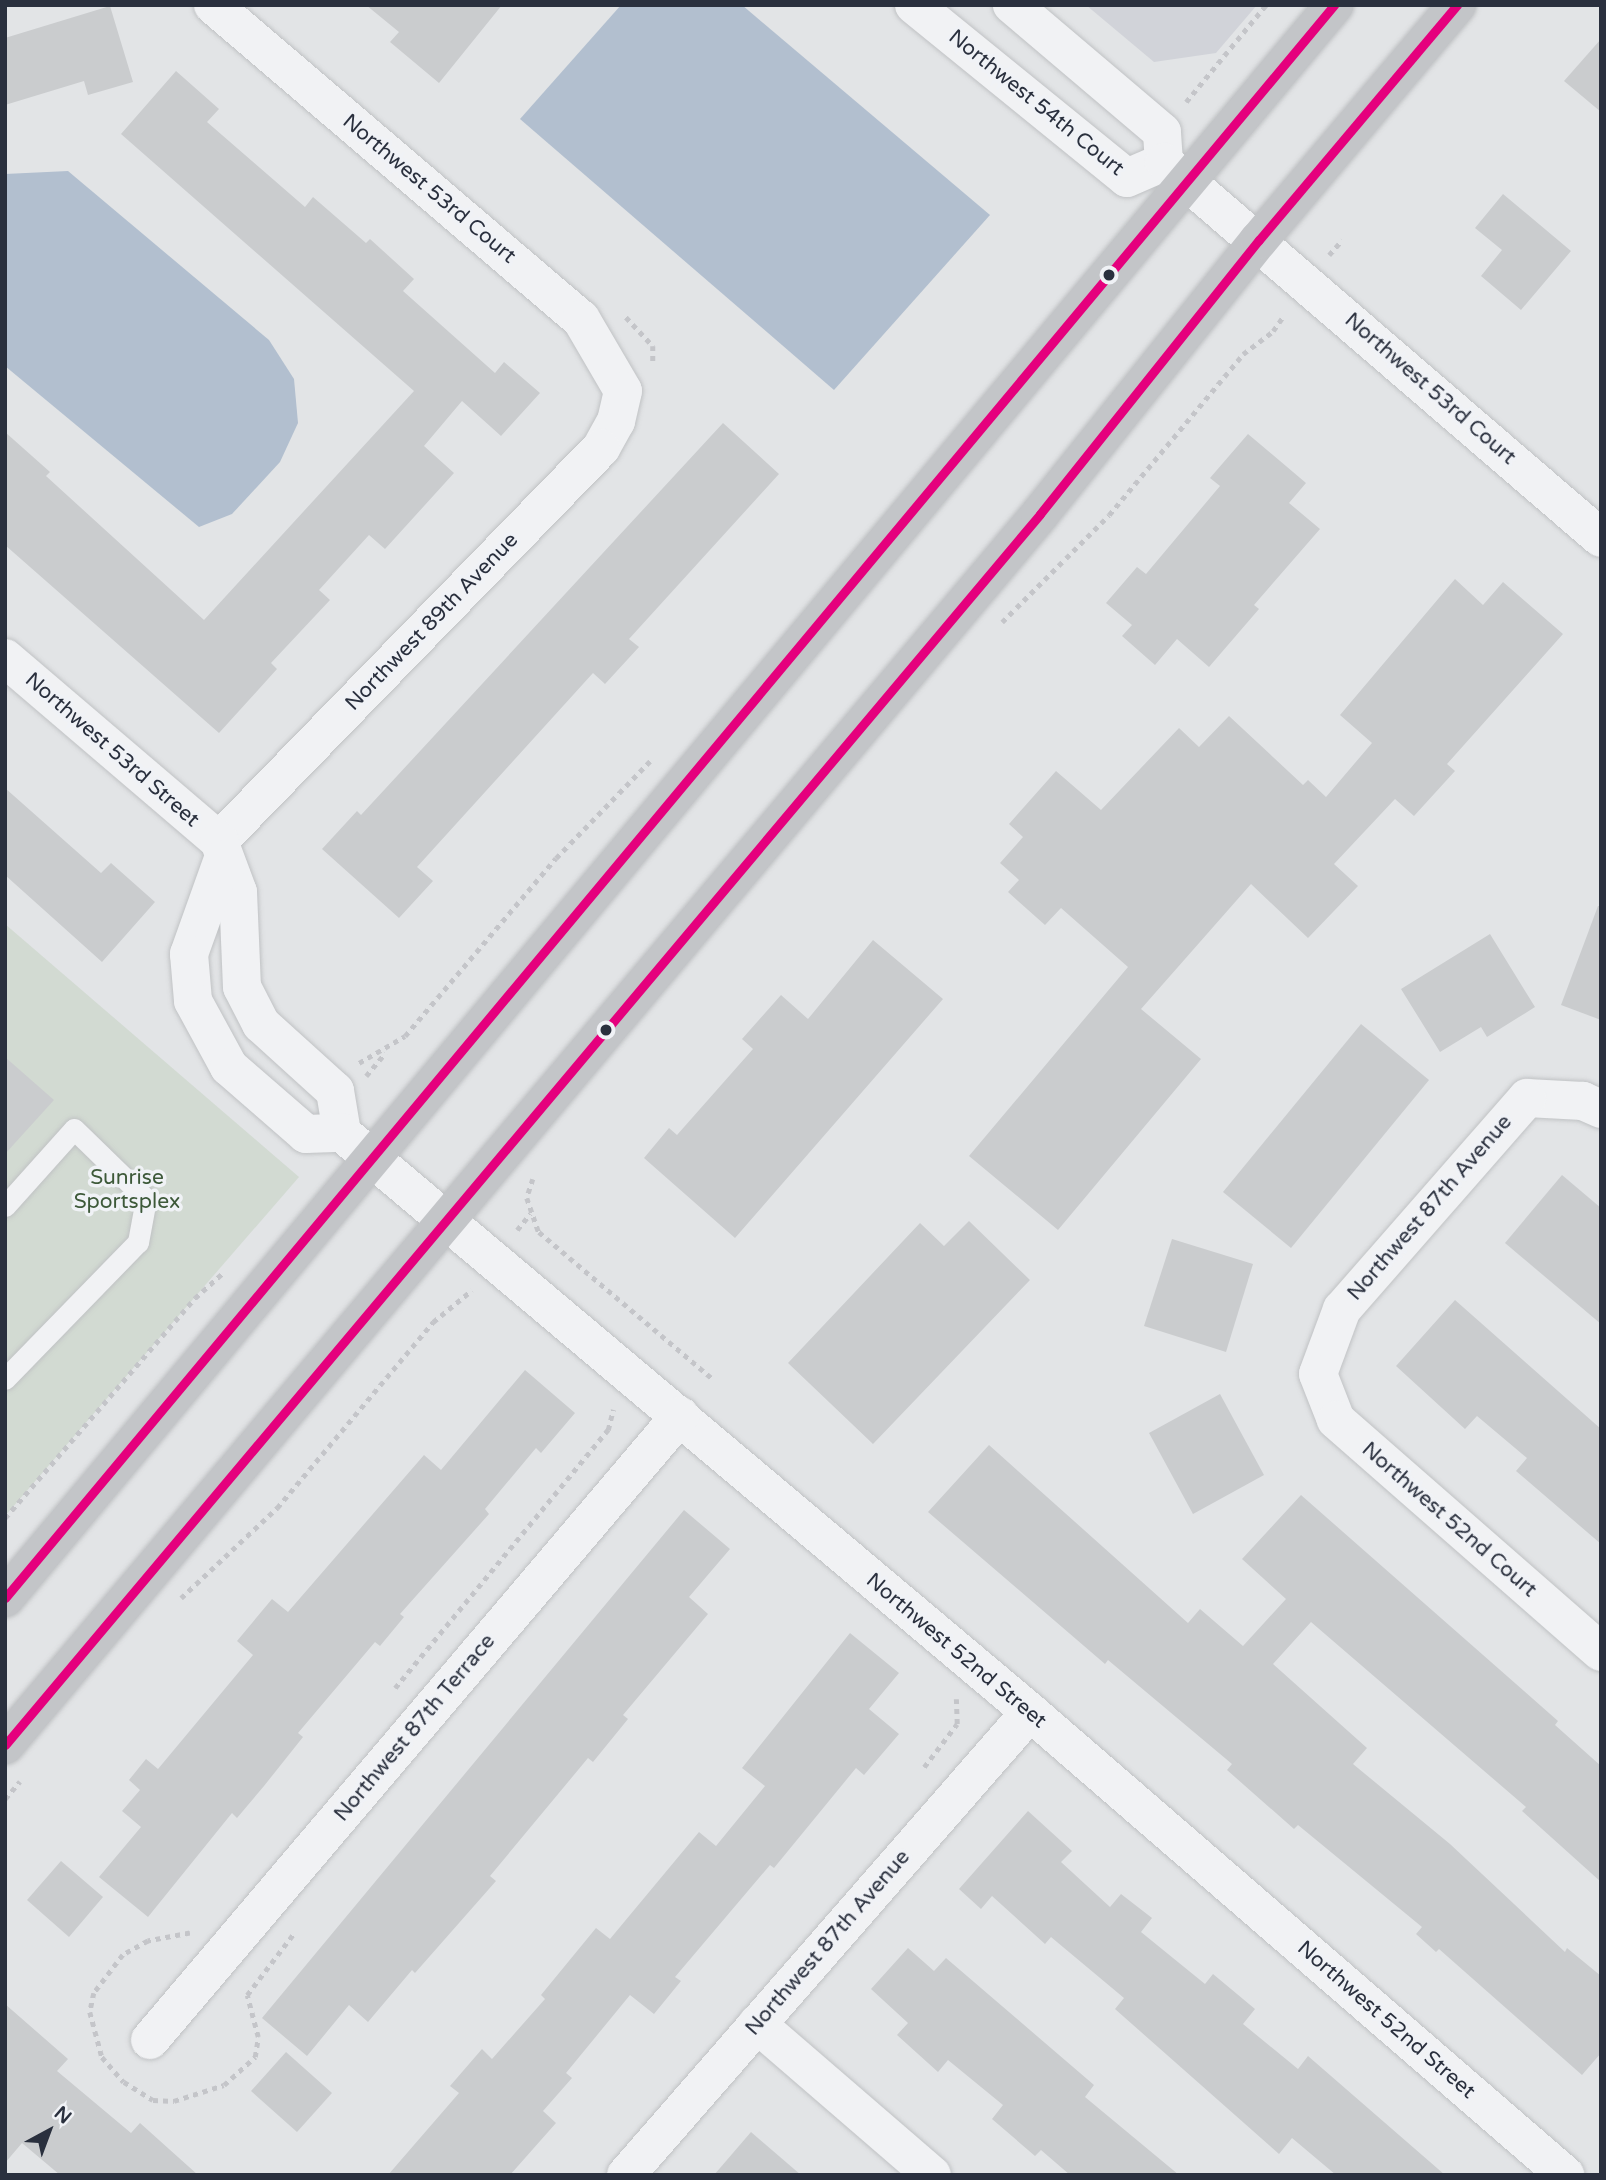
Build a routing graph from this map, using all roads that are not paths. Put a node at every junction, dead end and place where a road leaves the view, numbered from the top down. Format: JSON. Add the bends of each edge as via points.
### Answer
{"nodes":[{"id":1,"x":213,"y":5,"type":"edge"},
{"id":2,"x":914,"y":5,"type":"edge"},
{"id":3,"x":1012,"y":5,"type":"edge"},
{"id":4,"x":1334,"y":5,"type":"edge"},
{"id":5,"x":1457,"y":5,"type":"edge"},
{"id":6,"x":1177,"y":172,"type":"junction"},
{"id":7,"x":1259,"y":240,"type":"junction"},
{"id":8,"x":623,"y":391,"type":"joint"},
{"id":9,"x":1601,"y":538,"type":"edge"},
{"id":10,"x":5,"y":658,"type":"edge"},
{"id":11,"x":221,"y":850,"type":"junction"},
{"id":12,"x":1592,"y":1105,"type":"edge"},
{"id":13,"x":356,"y":1145,"type":"junction"},
{"id":14,"x":5,"y":1206,"type":"edge"},
{"id":15,"x":448,"y":1223,"type":"junction"},
{"id":16,"x":1318,"y":1374,"type":"joint"},
{"id":17,"x":5,"y":1380,"type":"edge"},
{"id":18,"x":680,"y":1416,"type":"junction"},
{"id":19,"x":5,"y":1598,"type":"edge"},
{"id":20,"x":1601,"y":1652,"type":"edge"},
{"id":21,"x":1030,"y":1712,"type":"junction"},
{"id":22,"x":16,"y":1760,"type":"edge"},
{"id":23,"x":757,"y":2024,"type":"junction"},
{"id":24,"x":149,"y":2040,"type":"dead end"},
{"id":25,"x":626,"y":2175,"type":"edge"},
{"id":26,"x":932,"y":2175,"type":"edge"},
{"id":27,"x":1565,"y":2175,"type":"edge"}],
"edges":[{"from":1,"to":8,"type":"street","name":"Northwest 53rd Court","via":[[581,319]]},
{"from":2,"to":6,"type":"street","name":"Northwest 54th Court","via":[[1126,178]]},
{"from":3,"to":6,"type":"street","via":[[1162,132]]},
{"from":4,"to":6,"type":"main road"},
{"from":5,"to":7,"type":"main road"},
{"from":6,"to":7,"type":"street"},
{"from":6,"to":13,"type":"main road"},
{"from":7,"to":9,"type":"street","name":"Northwest 53rd Court"},
{"from":7,"to":15,"type":"main road","via":[[1040,514]]},
{"from":8,"to":11,"type":"street","name":"Northwest 89th Avenue","via":[[616,421],[601,448]]},
{"from":10,"to":11,"type":"street","name":"Northwest 53rd Street"},
{"from":11,"to":13,"type":"street","via":[[238,892],[242,987],[261,1024],[335,1091]]},
{"from":11,"to":13,"type":"street","via":[[189,954],[193,1001],[229,1067],[306,1134]]},
{"from":12,"to":16,"type":"street","name":"Northwest 87th Avenue","via":[[1527,1098],[1342,1309]]},
{"from":13,"to":15,"type":"street","name":"Northwest 52nd Street"},
{"from":13,"to":19,"type":"main road"},
{"from":14,"to":17,"type":"lane","via":[[74,1129],[146,1199],[138,1242]]},
{"from":15,"to":18,"type":"street","name":"Northwest 52nd Street"},
{"from":15,"to":22,"type":"main road"},
{"from":16,"to":20,"type":"street","name":"Northwest 52nd Court","via":[[1336,1420]]},
{"from":18,"to":21,"type":"street","name":"Northwest 52nd Street"},
{"from":18,"to":24,"type":"street","name":"Northwest 87th Terrace"},
{"from":21,"to":23,"type":"street","name":"Northwest 87th Avenue"},
{"from":21,"to":27,"type":"street","name":"Northwest 52nd Street"},
{"from":23,"to":25,"type":"street","name":"Northwest 87th Avenue"},
{"from":23,"to":26,"type":"street"}]}
